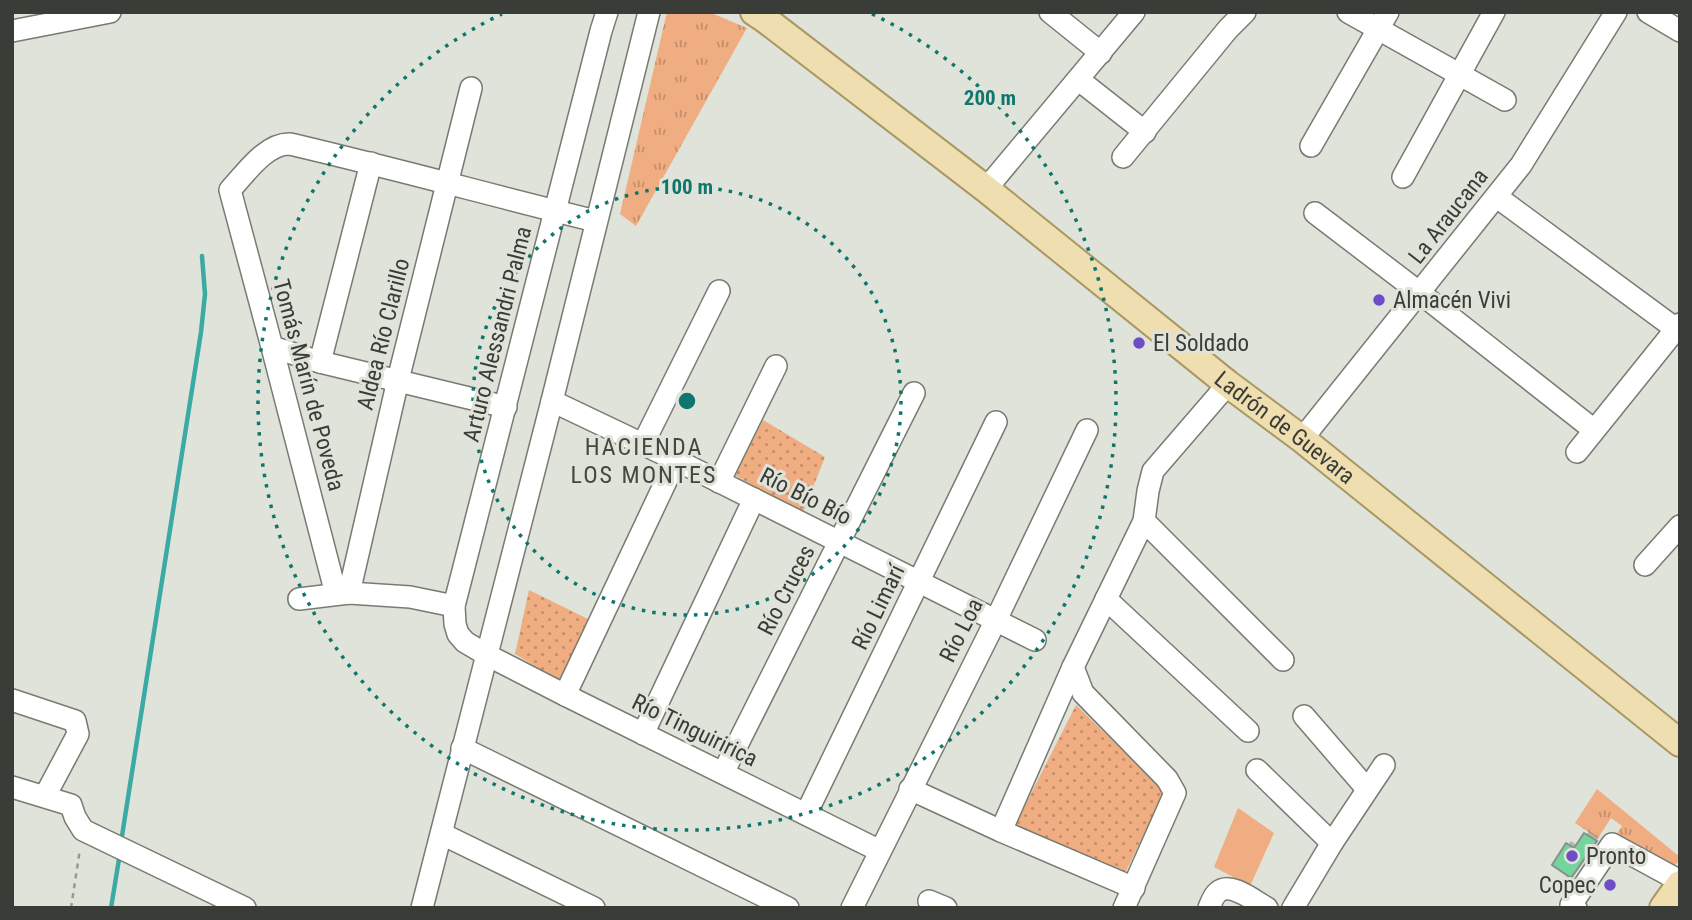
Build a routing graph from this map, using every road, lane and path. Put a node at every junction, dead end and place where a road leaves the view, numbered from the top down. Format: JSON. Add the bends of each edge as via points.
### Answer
{"nodes":[{"id":1,"x":607,"y":12,"type":"edge"},
{"id":2,"x":649,"y":12,"type":"edge"},
{"id":3,"x":754,"y":12,"type":"edge"},
{"id":4,"x":1050,"y":12,"type":"edge"},
{"id":5,"x":1134,"y":12,"type":"edge"},
{"id":6,"x":1245,"y":12,"type":"edge"},
{"id":7,"x":1348,"y":12,"type":"edge"},
{"id":8,"x":1494,"y":12,"type":"edge"},
{"id":9,"x":1616,"y":12,"type":"edge"},
{"id":10,"x":1648,"y":12,"type":"edge"},
{"id":11,"x":105,"y":13,"type":"edge"},
{"id":12,"x":1383,"y":21,"type":"edge"},
{"id":13,"x":12,"y":31,"type":"edge"},
{"id":14,"x":1680,"y":31,"type":"edge"},
{"id":15,"x":1101,"y":53,"type":"junction"},
{"id":16,"x":1459,"y":74,"type":"junction"},
{"id":17,"x":1079,"y":80,"type":"junction"},
{"id":18,"x":471,"y":88,"type":"dead end"},
{"id":19,"x":1505,"y":100,"type":"dead end"},
{"id":20,"x":1145,"y":132,"type":"junction"},
{"id":21,"x":1311,"y":146,"type":"dead end"},
{"id":22,"x":1124,"y":157,"type":"dead end"},
{"id":23,"x":371,"y":163,"type":"junction"},
{"id":24,"x":1403,"y":177,"type":"dead end"},
{"id":25,"x":447,"y":184,"type":"junction"},
{"id":26,"x":986,"y":189,"type":"junction"},
{"id":27,"x":1497,"y":197,"type":"junction"},
{"id":28,"x":555,"y":211,"type":"junction"},
{"id":29,"x":1315,"y":213,"type":"dead end"},
{"id":30,"x":596,"y":221,"type":"junction"},
{"id":31,"x":719,"y":291,"type":"dead end"},
{"id":32,"x":1420,"y":293,"type":"junction"},
{"id":33,"x":1678,"y":327,"type":"edge"},
{"id":34,"x":272,"y":347,"type":"junction"},
{"id":35,"x":320,"y":362,"type":"junction"},
{"id":36,"x":776,"y":366,"type":"dead end"},
{"id":37,"x":398,"y":380,"type":"junction"},
{"id":38,"x":1228,"y":384,"type":"junction"},
{"id":39,"x":914,"y":393,"type":"dead end"},
{"id":40,"x":552,"y":401,"type":"junction"},
{"id":41,"x":506,"y":407,"type":"junction"},
{"id":42,"x":996,"y":422,"type":"dead end"},
{"id":43,"x":1087,"y":430,"type":"dead end"},
{"id":44,"x":1594,"y":430,"type":"junction"},
{"id":45,"x":1302,"y":439,"type":"junction"},
{"id":46,"x":643,"y":444,"type":"junction"},
{"id":47,"x":1577,"y":452,"type":"dead end"},
{"id":48,"x":676,"y":460,"type":"junction"},
{"id":49,"x":719,"y":482,"type":"junction"},
{"id":50,"x":754,"y":499,"type":"junction"},
{"id":51,"x":1144,"y":521,"type":"junction"},
{"id":52,"x":1680,"y":526,"type":"edge"},
{"id":53,"x":840,"y":542,"type":"junction"},
{"id":54,"x":1645,"y":565,"type":"dead end"},
{"id":55,"x":919,"y":582,"type":"junction"},
{"id":56,"x":342,"y":594,"type":"junction"},
{"id":57,"x":299,"y":599,"type":"dead end"},
{"id":58,"x":1106,"y":599,"type":"junction"},
{"id":59,"x":454,"y":606,"type":"junction"},
{"id":60,"x":996,"y":620,"type":"junction"},
{"id":61,"x":1035,"y":640,"type":"dead end"},
{"id":62,"x":487,"y":655,"type":"junction"},
{"id":63,"x":1283,"y":660,"type":"dead end"},
{"id":64,"x":1073,"y":667,"type":"junction"},
{"id":65,"x":565,"y":695,"type":"junction"},
{"id":66,"x":12,"y":700,"type":"edge"},
{"id":67,"x":1304,"y":716,"type":"dead end"},
{"id":68,"x":1248,"y":731,"type":"dead end"},
{"id":69,"x":643,"y":733,"type":"junction"},
{"id":70,"x":1680,"y":743,"type":"edge"},
{"id":71,"x":462,"y":748,"type":"junction"},
{"id":72,"x":1384,"y":765,"type":"dead end"},
{"id":73,"x":1256,"y":770,"type":"dead end"},
{"id":74,"x":723,"y":773,"type":"junction"},
{"id":75,"x":12,"y":786,"type":"edge"},
{"id":76,"x":911,"y":789,"type":"junction"},
{"id":77,"x":1367,"y":789,"type":"junction"},
{"id":78,"x":45,"y":796,"type":"junction"},
{"id":79,"x":806,"y":814,"type":"junction"},
{"id":80,"x":83,"y":830,"type":"junction"},
{"id":81,"x":1001,"y":831,"type":"junction"},
{"id":82,"x":442,"y":834,"type":"junction"},
{"id":83,"x":1332,"y":843,"type":"junction"},
{"id":84,"x":880,"y":851,"type":"junction"},
{"id":85,"x":1680,"y":883,"type":"edge"},
{"id":86,"x":1134,"y":888,"type":"junction"},
{"id":87,"x":71,"y":908,"type":"edge"},
{"id":88,"x":245,"y":908,"type":"edge"},
{"id":89,"x":422,"y":908,"type":"edge"},
{"id":90,"x":594,"y":908,"type":"edge"},
{"id":91,"x":788,"y":908,"type":"edge"},
{"id":92,"x":852,"y":908,"type":"edge"},
{"id":93,"x":1124,"y":908,"type":"edge"},
{"id":94,"x":1209,"y":908,"type":"edge"},
{"id":95,"x":1267,"y":908,"type":"edge"},
{"id":96,"x":1293,"y":908,"type":"edge"},
{"id":97,"x":1576,"y":908,"type":"edge"},
{"id":98,"x":1663,"y":908,"type":"edge"}],
"edges":[{"from":1,"to":28,"type":"street","name":"Arturo Alessandri Palma"},
{"from":2,"to":30,"type":"street"},
{"from":3,"to":26,"type":"main road","name":"Ladrón de Guevara"},
{"from":4,"to":15,"type":"street"},
{"from":5,"to":15,"type":"street"},
{"from":6,"to":20,"type":"street"},
{"from":7,"to":12,"type":"street"},
{"from":8,"to":16,"type":"street"},
{"from":9,"to":27,"type":"street","name":"La Araucana"},
{"from":10,"to":14,"type":"street"},
{"from":11,"to":13,"type":"street"},
{"from":12,"to":16,"type":"street"},
{"from":12,"to":21,"type":"street"},
{"from":15,"to":17,"type":"street"},
{"from":16,"to":19,"type":"street"},
{"from":16,"to":24,"type":"street"},
{"from":17,"to":20,"type":"street"},
{"from":17,"to":26,"type":"street"},
{"from":18,"to":25,"type":"street","name":"Aldea Río Clarillo"},
{"from":20,"to":22,"type":"street"},
{"from":23,"to":25,"type":"street"},
{"from":23,"to":34,"type":"street","name":"Tomás Marín de Poveda","via":[[283,144],[266,152],[230,190]]},
{"from":23,"to":35,"type":"street"},
{"from":25,"to":28,"type":"street"},
{"from":25,"to":37,"type":"street","name":"Aldea Río Clarillo"},
{"from":26,"to":38,"type":"main road","name":"Ladrón de Guevara"},
{"from":27,"to":32,"type":"street","name":"La Araucana"},
{"from":27,"to":33,"type":"street"},
{"from":28,"to":30,"type":"street"},
{"from":28,"to":41,"type":"street","name":"Arturo Alessandri Palma"},
{"from":29,"to":32,"type":"street"},
{"from":30,"to":40,"type":"street"},
{"from":31,"to":46,"type":"street"},
{"from":32,"to":44,"type":"street"},
{"from":32,"to":45,"type":"street","name":"La Araucana"},
{"from":33,"to":44,"type":"street"},
{"from":34,"to":35,"type":"street"},
{"from":34,"to":56,"type":"street","name":"Tomás Marín de Poveda"},
{"from":35,"to":37,"type":"street"},
{"from":36,"to":49,"type":"street"},
{"from":37,"to":41,"type":"street"},
{"from":37,"to":56,"type":"street","name":"Aldea Río Clarillo"},
{"from":38,"to":45,"type":"main road","name":"Ladrón de Guevara"},
{"from":38,"to":51,"type":"street","via":[[1153,471]]},
{"from":39,"to":53,"type":"street","name":"Río Cruces"},
{"from":40,"to":46,"type":"street","name":"Río Bío Bío"},
{"from":40,"to":62,"type":"street"},
{"from":41,"to":59,"type":"street","name":"Arturo Alessandri Palma"},
{"from":42,"to":55,"type":"street","name":"Río Limarí"},
{"from":43,"to":60,"type":"street","name":"Río Loa"},
{"from":44,"to":47,"type":"street"},
{"from":45,"to":70,"type":"main road","name":"Ladrón de Guevara"},
{"from":46,"to":48,"type":"street","name":"Río Bío Bío"},
{"from":48,"to":49,"type":"street","name":"Río Bío Bío"},
{"from":48,"to":65,"type":"street"},
{"from":49,"to":50,"type":"street","name":"Río Bío Bío"},
{"from":50,"to":53,"type":"street","name":"Río Bío Bío"},
{"from":50,"to":69,"type":"street"},
{"from":51,"to":58,"type":"street"},
{"from":51,"to":63,"type":"street"},
{"from":52,"to":54,"type":"street"},
{"from":53,"to":55,"type":"street","name":"Río Bío Bío"},
{"from":53,"to":74,"type":"street","name":"Río Cruces"},
{"from":55,"to":60,"type":"street","name":"Río Bío Bío"},
{"from":55,"to":79,"type":"street","name":"Río Limarí"},
{"from":56,"to":57,"type":"street"},
{"from":56,"to":59,"type":"street","via":[[410,597]]},
{"from":58,"to":64,"type":"street"},
{"from":58,"to":68,"type":"street"},
{"from":59,"to":62,"type":"street","name":"Arturo Alessandri Palma","via":[[458,634]]},
{"from":60,"to":61,"type":"street","name":"Río Bío Bío"},
{"from":60,"to":76,"type":"street","name":"Río Loa"},
{"from":62,"to":65,"type":"street","name":"Río Tinguiririca"},
{"from":62,"to":71,"type":"street"},
{"from":64,"to":81,"type":"street"},
{"from":64,"to":86,"type":"street","via":[[1083,694],[1167,779],[1175,793]]},
{"from":65,"to":69,"type":"street","name":"Río Tinguiririca"},
{"from":66,"to":78,"type":"street","via":[[75,722],[78,734]]},
{"from":67,"to":77,"type":"street"},
{"from":69,"to":74,"type":"street","name":"Río Tinguiririca"},
{"from":71,"to":82,"type":"street"},
{"from":71,"to":91,"type":"street"},
{"from":72,"to":77,"type":"street"},
{"from":73,"to":83,"type":"street"},
{"from":74,"to":79,"type":"street","name":"Río Tinguiririca"},
{"from":75,"to":78,"type":"street"},
{"from":76,"to":81,"type":"street"},
{"from":76,"to":84,"type":"street","name":"Río Loa"},
{"from":77,"to":83,"type":"street"},
{"from":78,"to":80,"type":"street","via":[[71,805]]},
{"from":79,"to":84,"type":"street","name":"Río Tinguiririca"},
{"from":80,"to":87,"type":"path"},
{"from":80,"to":88,"type":"street"},
{"from":81,"to":86,"type":"street"},
{"from":82,"to":89,"type":"street"},
{"from":82,"to":90,"type":"street"},
{"from":83,"to":96,"type":"street"},
{"from":84,"to":92,"type":"street","name":"Río Loa"},
{"from":85,"to":97,"type":"street","via":[[1612,844],[1571,905]]},
{"from":85,"to":98,"type":"main road"},
{"from":86,"to":93,"type":"street"},
{"from":94,"to":95,"type":"street","via":[[1216,893],[1231,888]]}]}
